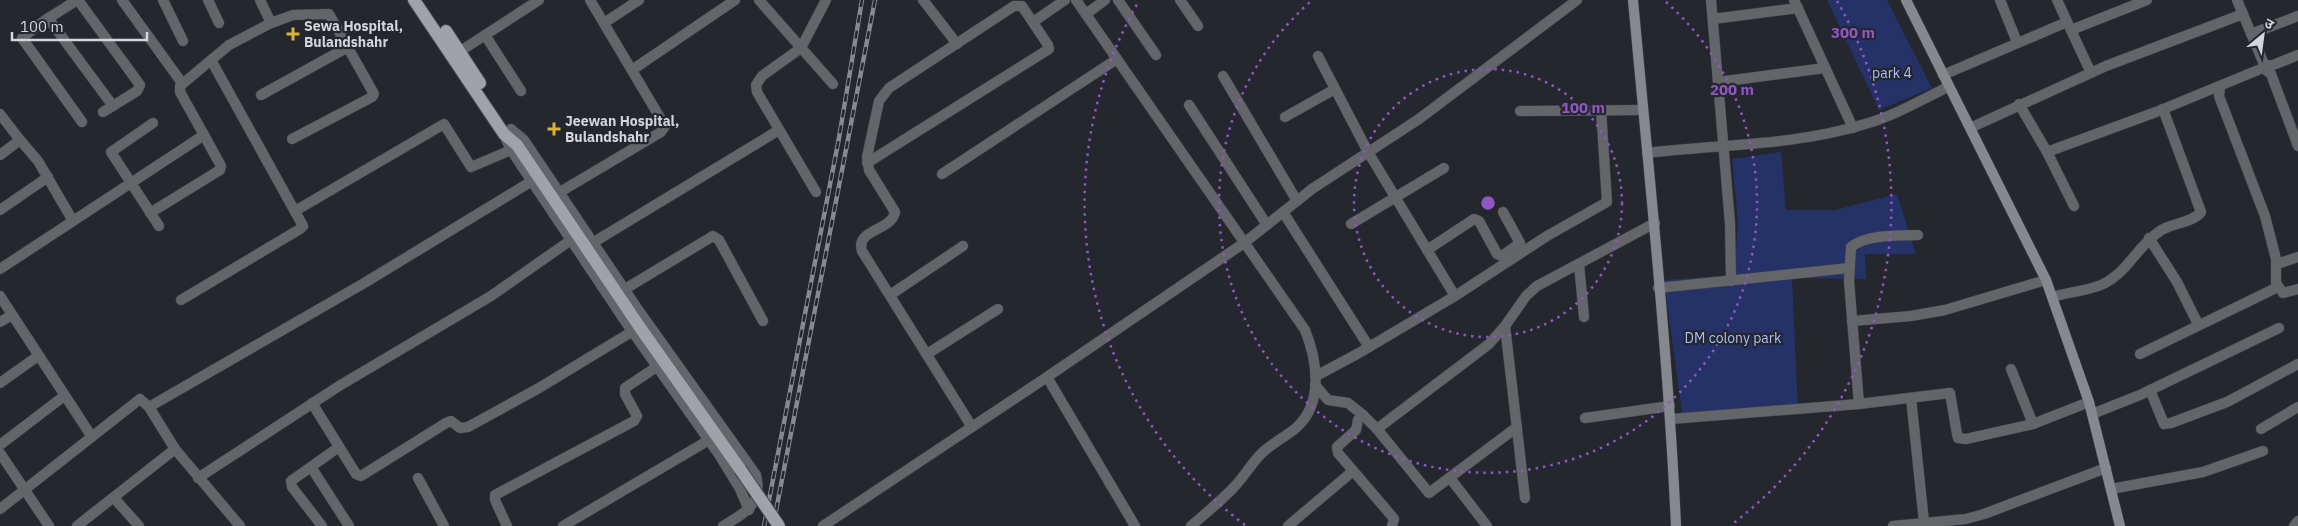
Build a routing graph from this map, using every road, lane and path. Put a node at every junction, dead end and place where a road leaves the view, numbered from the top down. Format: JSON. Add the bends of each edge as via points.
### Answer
{"nodes":[{"id":1,"x":78,"y":0,"type":"edge"},
{"id":2,"x":122,"y":0,"type":"edge"},
{"id":3,"x":163,"y":0,"type":"edge"},
{"id":4,"x":208,"y":0,"type":"edge"},
{"id":5,"x":260,"y":0,"type":"edge"},
{"id":6,"x":414,"y":0,"type":"edge"},
{"id":7,"x":425,"y":0,"type":"edge"},
{"id":8,"x":539,"y":0,"type":"edge"},
{"id":9,"x":590,"y":0,"type":"edge"},
{"id":10,"x":638,"y":0,"type":"edge"},
{"id":11,"x":734,"y":0,"type":"edge"},
{"id":12,"x":759,"y":0,"type":"edge"},
{"id":13,"x":826,"y":0,"type":"edge"},
{"id":14,"x":923,"y":0,"type":"edge"},
{"id":15,"x":1065,"y":0,"type":"edge"},
{"id":16,"x":1076,"y":0,"type":"edge"},
{"id":17,"x":1106,"y":0,"type":"edge"},
{"id":18,"x":1118,"y":0,"type":"edge"},
{"id":19,"x":1180,"y":0,"type":"edge"},
{"id":20,"x":1577,"y":0,"type":"edge"},
{"id":21,"x":1633,"y":0,"type":"edge"},
{"id":22,"x":1712,"y":0,"type":"edge"},
{"id":23,"x":1906,"y":0,"type":"edge"},
{"id":24,"x":2000,"y":0,"type":"edge"},
{"id":25,"x":2057,"y":0,"type":"edge"},
{"id":26,"x":2147,"y":0,"type":"edge"},
{"id":27,"x":2236,"y":0,"type":"edge"},
{"id":28,"x":1796,"y":4,"type":"edge"},
{"id":29,"x":1086,"y":14,"type":"junction"},
{"id":30,"x":2243,"y":14,"type":"junction"},
{"id":31,"x":2298,"y":16,"type":"edge"},
{"id":32,"x":48,"y":18,"type":"junction"},
{"id":33,"x":1713,"y":19,"type":"junction"},
{"id":34,"x":271,"y":22,"type":"junction"},
{"id":35,"x":1033,"y":22,"type":"junction"},
{"id":36,"x":219,"y":23,"type":"dead end"},
{"id":37,"x":604,"y":23,"type":"junction"},
{"id":38,"x":1198,"y":26,"type":"dead end"},
{"id":39,"x":2069,"y":26,"type":"junction"},
{"id":40,"x":2251,"y":34,"type":"junction"},
{"id":41,"x":485,"y":35,"type":"junction"},
{"id":42,"x":183,"y":42,"type":"dead end"},
{"id":43,"x":2017,"y":42,"type":"junction"},
{"id":44,"x":957,"y":44,"type":"junction"},
{"id":45,"x":348,"y":47,"type":"junction"},
{"id":46,"x":802,"y":48,"type":"junction"},
{"id":47,"x":459,"y":52,"type":"junction"},
{"id":48,"x":1156,"y":55,"type":"dead end"},
{"id":49,"x":2298,"y":55,"type":"edge"},
{"id":50,"x":1318,"y":56,"type":"dead end"},
{"id":51,"x":1117,"y":59,"type":"junction"},
{"id":52,"x":211,"y":60,"type":"junction"},
{"id":53,"x":2264,"y":67,"type":"junction"},
{"id":54,"x":1825,"y":68,"type":"junction"},
{"id":55,"x":632,"y":70,"type":"junction"},
{"id":56,"x":2090,"y":73,"type":"junction"},
{"id":57,"x":1943,"y":75,"type":"junction"},
{"id":58,"x":1223,"y":76,"type":"dead end"},
{"id":59,"x":1718,"y":82,"type":"junction"},
{"id":60,"x":182,"y":83,"type":"junction"},
{"id":61,"x":833,"y":84,"type":"dead end"},
{"id":62,"x":1948,"y":87,"type":"junction"},
{"id":63,"x":2220,"y":88,"type":"junction"},
{"id":64,"x":1335,"y":89,"type":"junction"},
{"id":65,"x":521,"y":91,"type":"dead end"},
{"id":66,"x":261,"y":95,"type":"dead end"},
{"id":67,"x":2019,"y":104,"type":"junction"},
{"id":68,"x":1189,"y":105,"type":"dead end"},
{"id":69,"x":114,"y":106,"type":"junction"},
{"id":70,"x":1601,"y":109,"type":"junction"},
{"id":71,"x":2163,"y":109,"type":"junction"},
{"id":72,"x":1643,"y":110,"type":"junction"},
{"id":73,"x":1520,"y":111,"type":"dead end"},
{"id":74,"x":104,"y":112,"type":"dead end"},
{"id":75,"x":0,"y":114,"type":"edge"},
{"id":76,"x":1285,"y":117,"type":"dead end"},
{"id":77,"x":82,"y":122,"type":"dead end"},
{"id":78,"x":153,"y":123,"type":"dead end"},
{"id":79,"x":1853,"y":128,"type":"junction"},
{"id":80,"x":1970,"y":128,"type":"junction"},
{"id":81,"x":779,"y":130,"type":"junction"},
{"id":82,"x":508,"y":131,"type":"junction"},
{"id":83,"x":204,"y":135,"type":"junction"},
{"id":84,"x":292,"y":139,"type":"dead end"},
{"id":85,"x":20,"y":140,"type":"junction"},
{"id":86,"x":1724,"y":146,"type":"junction"},
{"id":87,"x":2298,"y":146,"type":"edge"},
{"id":88,"x":514,"y":148,"type":"junction"},
{"id":89,"x":1368,"y":152,"type":"junction"},
{"id":90,"x":2047,"y":152,"type":"junction"},
{"id":91,"x":1647,"y":153,"type":"junction"},
{"id":92,"x":0,"y":155,"type":"edge"},
{"id":93,"x":867,"y":163,"type":"junction"},
{"id":94,"x":1444,"y":168,"type":"dead end"},
{"id":95,"x":942,"y":174,"type":"dead end"},
{"id":96,"x":48,"y":177,"type":"junction"},
{"id":97,"x":532,"y":181,"type":"junction"},
{"id":98,"x":131,"y":184,"type":"junction"},
{"id":99,"x":560,"y":192,"type":"junction"},
{"id":100,"x":816,"y":192,"type":"dead end"},
{"id":101,"x":1396,"y":198,"type":"junction"},
{"id":102,"x":1298,"y":201,"type":"junction"},
{"id":103,"x":2074,"y":206,"type":"dead end"},
{"id":104,"x":0,"y":210,"type":"edge"},
{"id":105,"x":295,"y":211,"type":"junction"},
{"id":106,"x":150,"y":212,"type":"junction"},
{"id":107,"x":1283,"y":212,"type":"junction"},
{"id":108,"x":1503,"y":212,"type":"dead end"},
{"id":109,"x":73,"y":221,"type":"junction"},
{"id":110,"x":1655,"y":223,"type":"junction"},
{"id":111,"x":1351,"y":224,"type":"dead end"},
{"id":112,"x":1267,"y":225,"type":"junction"},
{"id":113,"x":159,"y":226,"type":"dead end"},
{"id":114,"x":1918,"y":235,"type":"dead end"},
{"id":115,"x":2149,"y":238,"type":"junction"},
{"id":116,"x":571,"y":240,"type":"junction"},
{"id":117,"x":594,"y":242,"type":"junction"},
{"id":118,"x":1244,"y":243,"type":"junction"},
{"id":119,"x":963,"y":246,"type":"dead end"},
{"id":120,"x":1427,"y":250,"type":"junction"},
{"id":121,"x":2298,"y":257,"type":"edge"},
{"id":122,"x":1579,"y":264,"type":"junction"},
{"id":123,"x":2277,"y":264,"type":"junction"},
{"id":124,"x":1849,"y":268,"type":"junction"},
{"id":125,"x":0,"y":269,"type":"edge"},
{"id":126,"x":2046,"y":280,"type":"junction"},
{"id":127,"x":1731,"y":281,"type":"junction"},
{"id":128,"x":2278,"y":287,"type":"junction"},
{"id":129,"x":1658,"y":288,"type":"junction"},
{"id":130,"x":625,"y":289,"type":"junction"},
{"id":131,"x":2298,"y":289,"type":"edge"},
{"id":132,"x":890,"y":295,"type":"junction"},
{"id":133,"x":0,"y":296,"type":"edge"},
{"id":134,"x":1455,"y":296,"type":"junction"},
{"id":135,"x":2053,"y":297,"type":"junction"},
{"id":136,"x":181,"y":300,"type":"dead end"},
{"id":137,"x":998,"y":308,"type":"dead end"},
{"id":138,"x":12,"y":315,"type":"junction"},
{"id":139,"x":1584,"y":317,"type":"dead end"},
{"id":140,"x":762,"y":321,"type":"dead end"},
{"id":141,"x":1852,"y":321,"type":"junction"},
{"id":142,"x":0,"y":322,"type":"edge"},
{"id":143,"x":2198,"y":324,"type":"junction"},
{"id":144,"x":1505,"y":326,"type":"junction"},
{"id":145,"x":2279,"y":328,"type":"dead end"},
{"id":146,"x":633,"y":331,"type":"junction"},
{"id":147,"x":1369,"y":347,"type":"junction"},
{"id":148,"x":928,"y":354,"type":"junction"},
{"id":149,"x":2140,"y":354,"type":"dead end"},
{"id":150,"x":38,"y":356,"type":"junction"},
{"id":151,"x":2298,"y":364,"type":"edge"},
{"id":152,"x":658,"y":366,"type":"junction"},
{"id":153,"x":2011,"y":369,"type":"dead end"},
{"id":154,"x":1048,"y":377,"type":"junction"},
{"id":155,"x":1315,"y":380,"type":"junction"},
{"id":156,"x":0,"y":383,"type":"edge"},
{"id":157,"x":2150,"y":390,"type":"junction"},
{"id":158,"x":64,"y":396,"type":"junction"},
{"id":159,"x":1912,"y":398,"type":"junction"},
{"id":160,"x":2089,"y":402,"type":"junction"},
{"id":161,"x":312,"y":403,"type":"junction"},
{"id":162,"x":1859,"y":404,"type":"junction"},
{"id":163,"x":1670,"y":406,"type":"junction"},
{"id":164,"x":149,"y":407,"type":"junction"},
{"id":165,"x":2298,"y":408,"type":"edge"},
{"id":166,"x":2092,"y":414,"type":"junction"},
{"id":167,"x":1362,"y":415,"type":"junction"},
{"id":168,"x":1585,"y":418,"type":"dead end"},
{"id":169,"x":1671,"y":419,"type":"junction"},
{"id":170,"x":2032,"y":424,"type":"junction"},
{"id":171,"x":972,"y":426,"type":"junction"},
{"id":172,"x":1517,"y":427,"type":"junction"},
{"id":173,"x":1377,"y":429,"type":"junction"},
{"id":174,"x":2261,"y":429,"type":"dead end"},
{"id":175,"x":92,"y":437,"type":"junction"},
{"id":176,"x":709,"y":440,"type":"junction"},
{"id":177,"x":0,"y":445,"type":"edge"},
{"id":178,"x":339,"y":447,"type":"junction"},
{"id":179,"x":175,"y":449,"type":"junction"},
{"id":180,"x":2263,"y":451,"type":"dead end"},
{"id":181,"x":0,"y":454,"type":"edge"},
{"id":182,"x":311,"y":467,"type":"junction"},
{"id":183,"x":2106,"y":468,"type":"junction"},
{"id":184,"x":1353,"y":471,"type":"junction"},
{"id":185,"x":198,"y":478,"type":"junction"},
{"id":186,"x":418,"y":478,"type":"dead end"},
{"id":187,"x":1450,"y":478,"type":"junction"},
{"id":188,"x":2111,"y":489,"type":"junction"},
{"id":189,"x":25,"y":490,"type":"junction"},
{"id":190,"x":114,"y":498,"type":"junction"},
{"id":191,"x":1525,"y":498,"type":"dead end"},
{"id":192,"x":0,"y":509,"type":"edge"},
{"id":193,"x":749,"y":510,"type":"junction"},
{"id":194,"x":2298,"y":521,"type":"edge"},
{"id":195,"x":1924,"y":522,"type":"junction"},
{"id":196,"x":1936,"y":523,"type":"edge"},
{"id":197,"x":1293,"y":524,"type":"edge"},
{"id":198,"x":49,"y":526,"type":"edge"},
{"id":199,"x":77,"y":526,"type":"edge"},
{"id":200,"x":138,"y":526,"type":"edge"},
{"id":201,"x":240,"y":526,"type":"edge"},
{"id":202,"x":322,"y":526,"type":"edge"},
{"id":203,"x":349,"y":526,"type":"edge"},
{"id":204,"x":444,"y":526,"type":"edge"},
{"id":205,"x":507,"y":526,"type":"edge"},
{"id":206,"x":563,"y":526,"type":"edge"},
{"id":207,"x":723,"y":526,"type":"edge"},
{"id":208,"x":779,"y":526,"type":"edge"},
{"id":209,"x":823,"y":526,"type":"edge"},
{"id":210,"x":1135,"y":526,"type":"edge"},
{"id":211,"x":1192,"y":526,"type":"edge"},
{"id":212,"x":1392,"y":526,"type":"edge"},
{"id":213,"x":1487,"y":526,"type":"edge"},
{"id":214,"x":1676,"y":526,"type":"edge"},
{"id":215,"x":1893,"y":526,"type":"edge"},
{"id":216,"x":2120,"y":526,"type":"edge"},
{"id":217,"x":2294,"y":526,"type":"edge"}],
"edges":[{"from":1,"to":32,"type":"street"},
{"from":1,"to":69,"type":"street","via":[[140,85]]},
{"from":2,"to":60,"type":"street"},
{"from":3,"to":42,"type":"street"},
{"from":4,"to":36,"type":"street"},
{"from":5,"to":34,"type":"street"},
{"from":6,"to":82,"type":"main road"},
{"from":7,"to":47,"type":"main road"},
{"from":8,"to":41,"type":"street"},
{"from":9,"to":37,"type":"street"},
{"from":10,"to":37,"type":"street"},
{"from":11,"to":55,"type":"street"},
{"from":12,"to":46,"type":"street"},
{"from":13,"to":46,"type":"street"},
{"from":14,"to":44,"type":"street"},
{"from":15,"to":35,"type":"street"},
{"from":16,"to":29,"type":"street"},
{"from":17,"to":29,"type":"street"},
{"from":18,"to":48,"type":"street"},
{"from":19,"to":38,"type":"street"},
{"from":20,"to":89,"type":"street","via":[[1419,119]]},
{"from":21,"to":72,"type":"street"},
{"from":22,"to":33,"type":"street"},
{"from":23,"to":57,"type":"street"},
{"from":24,"to":43,"type":"street"},
{"from":25,"to":39,"type":"street"},
{"from":26,"to":39,"type":"street"},
{"from":27,"to":30,"type":"street"},
{"from":28,"to":33,"type":"street"},
{"from":28,"to":54,"type":"street"},
{"from":29,"to":51,"type":"street"},
{"from":30,"to":40,"type":"street"},
{"from":30,"to":56,"type":"street"},
{"from":31,"to":40,"type":"street"},
{"from":32,"to":69,"type":"street"},
{"from":32,"to":77,"type":"street","via":[[25,34],[22,40]]},
{"from":33,"to":59,"type":"street"},
{"from":34,"to":45,"type":"street","via":[[293,15],[327,13]]},
{"from":34,"to":52,"type":"street","via":[[242,37]]},
{"from":35,"to":44,"type":"street","via":[[1022,6],[1014,6]]},
{"from":35,"to":93,"type":"street","via":[[1048,45],[1047,51]]},
{"from":37,"to":55,"type":"street"},
{"from":39,"to":43,"type":"street"},
{"from":39,"to":56,"type":"street"},
{"from":40,"to":53,"type":"street"},
{"from":41,"to":47,"type":"street"},
{"from":41,"to":65,"type":"street"},
{"from":43,"to":57,"type":"street"},
{"from":44,"to":93,"type":"street","via":[[883,94]]},
{"from":45,"to":66,"type":"street"},
{"from":45,"to":84,"type":"street","via":[[374,96]]},
{"from":46,"to":61,"type":"street"},
{"from":46,"to":81,"type":"street","via":[[762,76],[756,85]]},
{"from":47,"to":82,"type":"main road"},
{"from":49,"to":53,"type":"street"},
{"from":50,"to":64,"type":"street"},
{"from":51,"to":95,"type":"street"},
{"from":51,"to":118,"type":"street"},
{"from":52,"to":60,"type":"street"},
{"from":52,"to":105,"type":"street"},
{"from":53,"to":63,"type":"street"},
{"from":53,"to":87,"type":"street","via":[[2271,74]]},
{"from":54,"to":59,"type":"street"},
{"from":54,"to":79,"type":"street"},
{"from":55,"to":99,"type":"street","via":[[664,129]]},
{"from":56,"to":67,"type":"street"},
{"from":57,"to":62,"type":"street"},
{"from":58,"to":102,"type":"street"},
{"from":59,"to":86,"type":"street"},
{"from":60,"to":83,"type":"street","via":[[180,92]]},
{"from":62,"to":79,"type":"street","via":[[1878,120]]},
{"from":62,"to":80,"type":"street"},
{"from":63,"to":71,"type":"street"},
{"from":63,"to":123,"type":"street","via":[[2219,96],[2265,216]]},
{"from":64,"to":76,"type":"street"},
{"from":64,"to":89,"type":"street"},
{"from":67,"to":80,"type":"street"},
{"from":67,"to":90,"type":"street"},
{"from":68,"to":112,"type":"street"},
{"from":69,"to":74,"type":"street"},
{"from":70,"to":72,"type":"street"},
{"from":70,"to":73,"type":"street"},
{"from":70,"to":134,"type":"street","via":[[1607,202],[1547,236]]},
{"from":71,"to":90,"type":"street"},
{"from":71,"to":115,"type":"street","via":[[2201,212]]},
{"from":72,"to":91,"type":"street"},
{"from":75,"to":85,"type":"street"},
{"from":78,"to":98,"type":"street","via":[[111,150]]},
{"from":79,"to":86,"type":"street","via":[[1781,142]]},
{"from":80,"to":126,"type":"street"},
{"from":81,"to":100,"type":"street"},
{"from":81,"to":117,"type":"street"},
{"from":82,"to":88,"type":"main road"},
{"from":82,"to":99,"type":"street","via":[[524,140]]},
{"from":83,"to":98,"type":"street"},
{"from":83,"to":106,"type":"street","via":[[221,166],[220,170]]},
{"from":85,"to":92,"type":"street"},
{"from":85,"to":96,"type":"street"},
{"from":86,"to":91,"type":"street"},
{"from":86,"to":127,"type":"street"},
{"from":88,"to":97,"type":"street"},
{"from":88,"to":105,"type":"street","via":[[471,167],[444,124]]},
{"from":88,"to":208,"type":"main road","bridge":true},
{"from":89,"to":101,"type":"street"},
{"from":89,"to":102,"type":"street"},
{"from":90,"to":103,"type":"street"},
{"from":91,"to":110,"type":"street"},
{"from":93,"to":132,"type":"street","via":[[895,212],[892,220],[864,237],[860,246]]},
{"from":94,"to":101,"type":"street"},
{"from":96,"to":104,"type":"street"},
{"from":96,"to":109,"type":"street"},
{"from":97,"to":116,"type":"street"},
{"from":97,"to":164,"type":"street","via":[[366,282]]},
{"from":98,"to":106,"type":"street"},
{"from":98,"to":109,"type":"street"},
{"from":99,"to":117,"type":"street"},
{"from":101,"to":111,"type":"street"},
{"from":101,"to":120,"type":"street"},
{"from":102,"to":107,"type":"street"},
{"from":105,"to":136,"type":"street","via":[[302,224],[300,229]]},
{"from":106,"to":113,"type":"street"},
{"from":107,"to":112,"type":"street"},
{"from":107,"to":147,"type":"street"},
{"from":108,"to":120,"type":"street","via":[[1520,243],[1502,256],[1497,254],[1474,218]]},
{"from":109,"to":125,"type":"street"},
{"from":110,"to":122,"type":"street"},
{"from":110,"to":129,"type":"street"},
{"from":112,"to":118,"type":"street"},
{"from":114,"to":124,"type":"street","via":[[1877,238],[1855,244],[1850,247]]},
{"from":115,"to":135,"type":"street","via":[[2119,274],[2100,285]]},
{"from":115,"to":143,"type":"street","via":[[2177,282]]},
{"from":116,"to":146,"type":"street"},
{"from":116,"to":161,"type":"street","via":[[478,304]]},
{"from":117,"to":130,"type":"street"},
{"from":118,"to":154,"type":"street"},
{"from":118,"to":155,"type":"street","via":[[1305,330],[1314,352]]},
{"from":119,"to":132,"type":"street"},
{"from":120,"to":134,"type":"street"},
{"from":121,"to":123,"type":"street"},
{"from":122,"to":139,"type":"street"},
{"from":122,"to":144,"type":"street","via":[[1537,286]]},
{"from":123,"to":128,"type":"street"},
{"from":124,"to":127,"type":"street"},
{"from":124,"to":141,"type":"street"},
{"from":126,"to":135,"type":"street"},
{"from":126,"to":141,"type":"street","via":[[1945,310]]},
{"from":127,"to":129,"type":"street"},
{"from":128,"to":131,"type":"street","via":[[2283,293]]},
{"from":128,"to":143,"type":"street"},
{"from":129,"to":163,"type":"street"},
{"from":130,"to":140,"type":"street","via":[[713,236],[719,240]]},
{"from":130,"to":193,"type":"street","via":[[756,475],[756,499]]},
{"from":132,"to":148,"type":"street"},
{"from":133,"to":138,"type":"street"},
{"from":134,"to":147,"type":"street"},
{"from":135,"to":160,"type":"street"},
{"from":137,"to":148,"type":"street"},
{"from":138,"to":142,"type":"street"},
{"from":138,"to":150,"type":"street"},
{"from":141,"to":162,"type":"street"},
{"from":143,"to":149,"type":"street"},
{"from":144,"to":172,"type":"street"},
{"from":144,"to":173,"type":"street","via":[[1489,344]]},
{"from":145,"to":157,"type":"street"},
{"from":146,"to":152,"type":"street"},
{"from":146,"to":178,"type":"street","via":[[468,427],[446,423],[361,476],[356,474]]},
{"from":147,"to":155,"type":"street"},
{"from":148,"to":171,"type":"street"},
{"from":150,"to":156,"type":"street"},
{"from":150,"to":158,"type":"street"},
{"from":151,"to":157,"type":"street","via":[[2227,402],[2171,423],[2164,424]]},
{"from":152,"to":176,"type":"street"},
{"from":152,"to":205,"type":"street","via":[[625,388],[637,416],[634,421],[495,495]]},
{"from":153,"to":170,"type":"street"},
{"from":154,"to":171,"type":"street"},
{"from":154,"to":210,"type":"street"},
{"from":155,"to":167,"type":"street","via":[[1328,400],[1348,403]]},
{"from":155,"to":211,"type":"street","via":[[1312,402],[1298,426],[1264,451],[1233,488]]},
{"from":157,"to":166,"type":"street"},
{"from":158,"to":175,"type":"street"},
{"from":158,"to":177,"type":"street"},
{"from":159,"to":162,"type":"street"},
{"from":159,"to":170,"type":"street","via":[[1950,393],[1957,434],[1962,439]]},
{"from":159,"to":195,"type":"street"},
{"from":160,"to":166,"type":"street"},
{"from":160,"to":170,"type":"street"},
{"from":161,"to":178,"type":"street"},
{"from":161,"to":185,"type":"street"},
{"from":162,"to":169,"type":"street"},
{"from":163,"to":168,"type":"street"},
{"from":163,"to":169,"type":"street"},
{"from":164,"to":175,"type":"street","via":[[143,400],[137,400]]},
{"from":164,"to":179,"type":"street"},
{"from":165,"to":174,"type":"street"},
{"from":166,"to":183,"type":"street"},
{"from":167,"to":173,"type":"street"},
{"from":167,"to":184,"type":"street","via":[[1356,430],[1337,450]]},
{"from":169,"to":214,"type":"street"},
{"from":171,"to":209,"type":"street"},
{"from":172,"to":187,"type":"street"},
{"from":172,"to":191,"type":"street"},
{"from":173,"to":187,"type":"street","via":[[1425,491],[1432,492]]},
{"from":175,"to":189,"type":"street"},
{"from":176,"to":193,"type":"street","via":[[740,489]]},
{"from":176,"to":206,"type":"street"},
{"from":178,"to":182,"type":"street"},
{"from":179,"to":185,"type":"street"},
{"from":179,"to":190,"type":"street"},
{"from":180,"to":188,"type":"street","via":[[2203,472]]},
{"from":181,"to":189,"type":"street"},
{"from":182,"to":202,"type":"street","via":[[290,484]]},
{"from":182,"to":203,"type":"street"},
{"from":183,"to":188,"type":"street"},
{"from":183,"to":196,"type":"street","via":[[2001,509]]},
{"from":184,"to":197,"type":"street"},
{"from":184,"to":212,"type":"street","via":[[1394,519]]},
{"from":185,"to":201,"type":"street"},
{"from":186,"to":204,"type":"street"},
{"from":187,"to":213,"type":"street"},
{"from":188,"to":216,"type":"street"},
{"from":189,"to":192,"type":"street"},
{"from":189,"to":198,"type":"street"},
{"from":190,"to":199,"type":"street"},
{"from":190,"to":200,"type":"street"},
{"from":193,"to":207,"type":"street"},
{"from":194,"to":217,"type":"street"},
{"from":195,"to":196,"type":"street"},
{"from":195,"to":215,"type":"street"}]}
